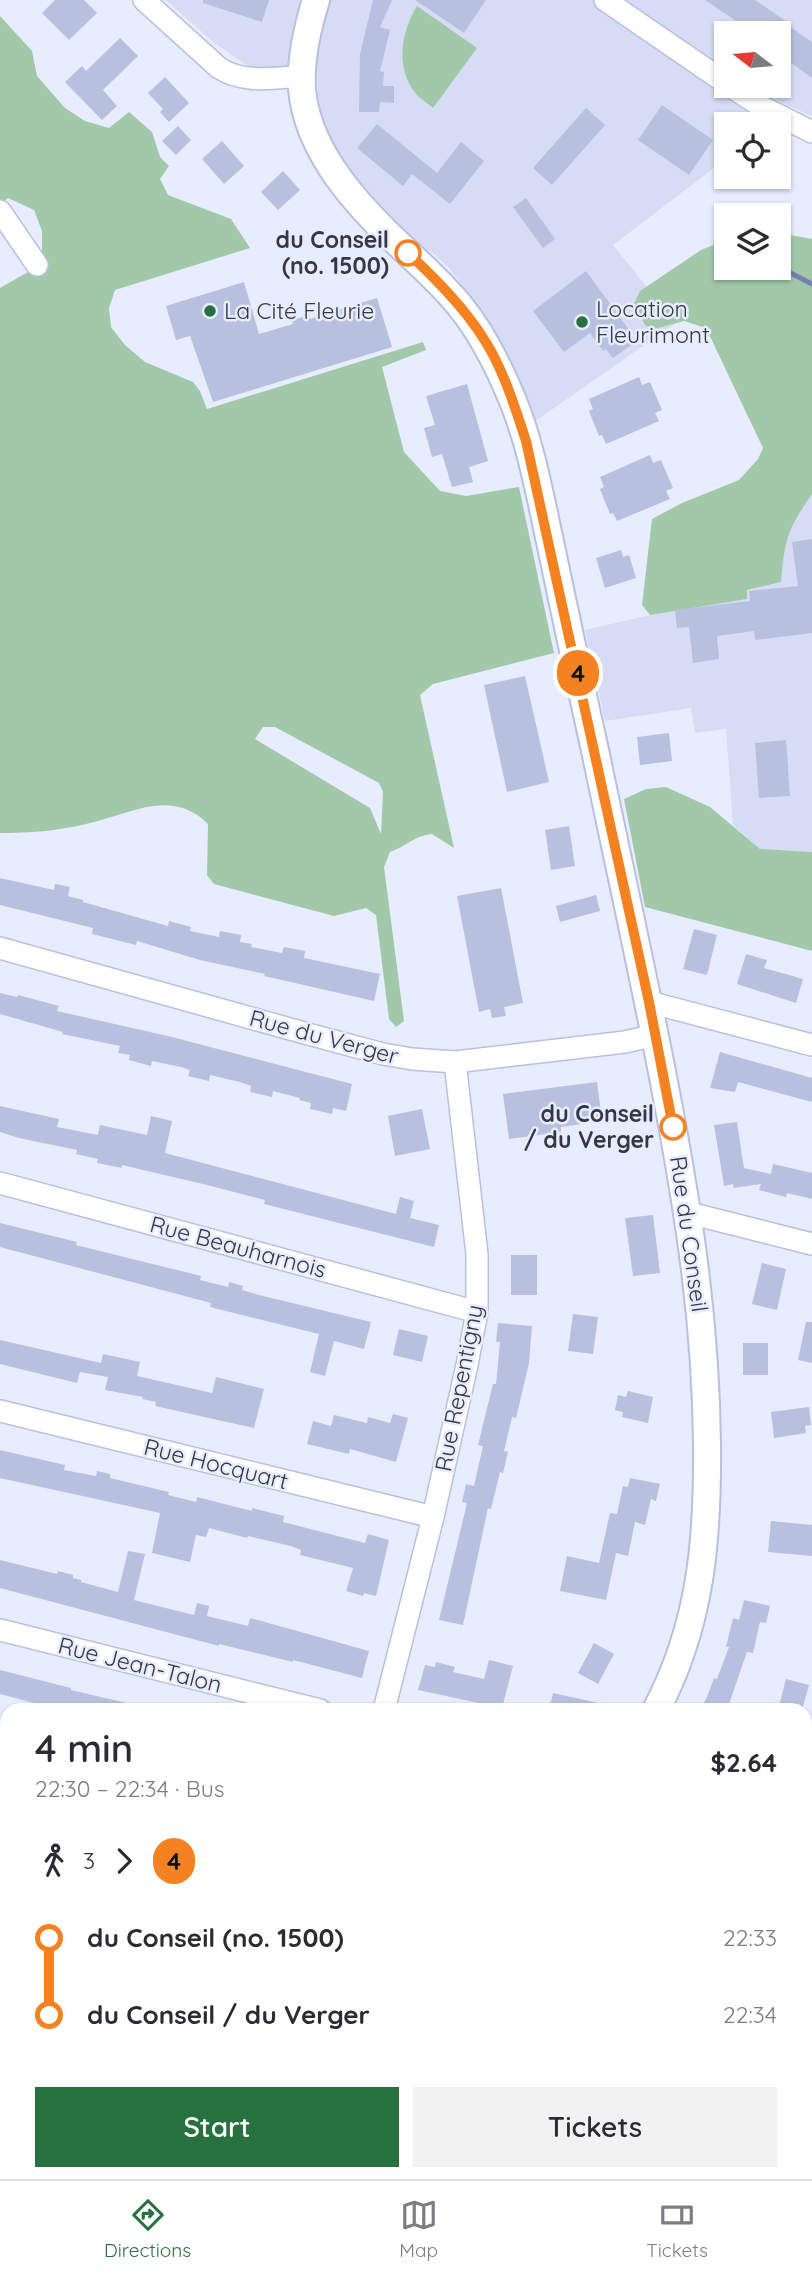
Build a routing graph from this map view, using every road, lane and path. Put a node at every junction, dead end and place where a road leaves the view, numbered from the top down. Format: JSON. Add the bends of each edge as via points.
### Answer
{"nodes":[{"id":1,"x":144,"y":0,"type":"edge"},
{"id":2,"x":316,"y":0,"type":"edge"},
{"id":3,"x":605,"y":0,"type":"edge"},
{"id":4,"x":714,"y":75,"type":"edge"},
{"id":5,"x":302,"y":76,"type":"junction"},
{"id":6,"x":748,"y":98,"type":"edge"},
{"id":7,"x":812,"y":132,"type":"edge"},
{"id":8,"x":0,"y":211,"type":"edge"},
{"id":9,"x":37,"y":265,"type":"dead end"},
{"id":10,"x":0,"y":948,"type":"edge"},
{"id":11,"x":649,"y":1002,"type":"junction"},
{"id":12,"x":655,"y":1035,"type":"junction"},
{"id":13,"x":812,"y":1045,"type":"edge"},
{"id":14,"x":455,"y":1062,"type":"junction"},
{"id":15,"x":0,"y":1182,"type":"edge"},
{"id":16,"x":689,"y":1213,"type":"junction"},
{"id":17,"x":812,"y":1244,"type":"edge"},
{"id":18,"x":477,"y":1312,"type":"junction"},
{"id":19,"x":0,"y":1411,"type":"edge"},
{"id":20,"x":433,"y":1517,"type":"junction"},
{"id":21,"x":0,"y":1630,"type":"edge"},
{"id":22,"x":292,"y":1703,"type":"edge"},
{"id":23,"x":386,"y":1703,"type":"edge"},
{"id":24,"x":659,"y":1703,"type":"edge"}],
"edges":[{"from":1,"to":5,"type":"street","via":[[230,76]]},
{"from":2,"to":5,"type":"street","name":"Rue du Conseil"},
{"from":3,"to":4,"type":"street"},
{"from":5,"to":11,"type":"street","name":"Rue du Conseil","via":[[305,106],[329,164],[357,201],[460,306],[481,334],[515,405],[547,529]]},
{"from":6,"to":7,"type":"street"},
{"from":8,"to":9,"type":"street"},
{"from":10,"to":14,"type":"street","name":"Rue du Verger","via":[[383,1054]]},
{"from":11,"to":12,"type":"street","name":"Rue du Conseil"},
{"from":11,"to":13,"type":"street"},
{"from":12,"to":14,"type":"street","name":"Rue du Verger"},
{"from":12,"to":16,"type":"street","name":"Rue du Conseil"},
{"from":14,"to":18,"type":"street","name":"Rue Repentigny","via":[[477,1254]]},
{"from":15,"to":18,"type":"street","name":"Rue Beauharnois"},
{"from":16,"to":17,"type":"street"},
{"from":16,"to":24,"type":"street","name":"Rue du Conseil","via":[[704,1351],[706,1517],[691,1625]]},
{"from":18,"to":20,"type":"street","name":"Rue Repentigny"},
{"from":19,"to":20,"type":"street","name":"Rue Hocquart"},
{"from":20,"to":23,"type":"street","name":"Rue Repentigny"},
{"from":21,"to":22,"type":"street","name":"Rue Jean-Talon"}]}
